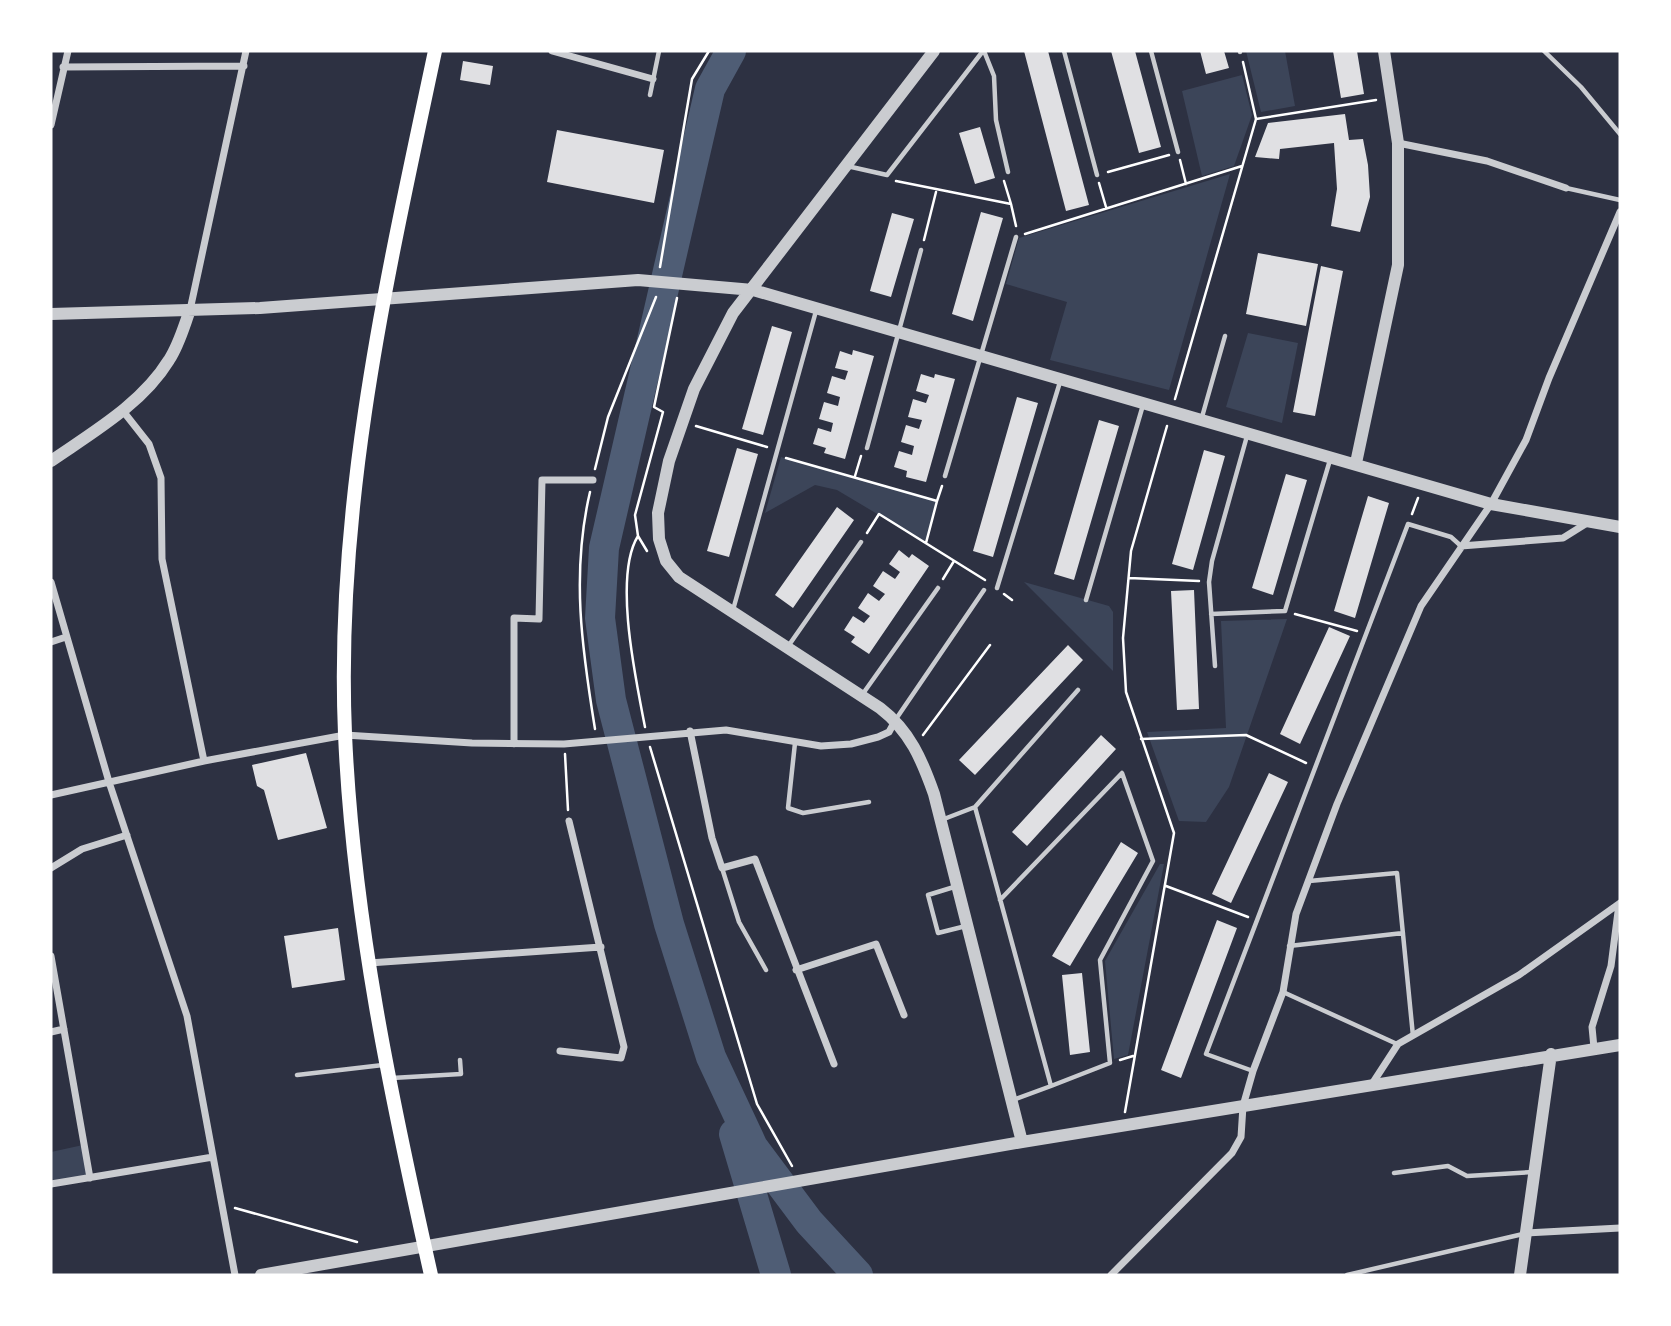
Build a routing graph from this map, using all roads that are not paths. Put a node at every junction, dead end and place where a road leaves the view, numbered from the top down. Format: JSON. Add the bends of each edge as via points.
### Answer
{"nodes":[{"id":1,"x":68,"y":51,"type":"edge"},
{"id":2,"x":246,"y":51,"type":"edge"},
{"id":3,"x":435,"y":51,"type":"edge"},
{"id":4,"x":552,"y":51,"type":"edge"},
{"id":5,"x":659,"y":51,"type":"edge"},
{"id":6,"x":934,"y":51,"type":"edge"},
{"id":7,"x":984,"y":51,"type":"edge"},
{"id":8,"x":1064,"y":51,"type":"edge"},
{"id":9,"x":1151,"y":51,"type":"edge"},
{"id":10,"x":1384,"y":51,"type":"edge"},
{"id":11,"x":1544,"y":51,"type":"edge"},
{"id":12,"x":244,"y":66,"type":"junction"},
{"id":13,"x":64,"y":67,"type":"junction"},
{"id":14,"x":653,"y":79,"type":"junction"},
{"id":15,"x":650,"y":95,"type":"dead end"},
{"id":16,"x":51,"y":125,"type":"edge"},
{"id":17,"x":1620,"y":134,"type":"edge"},
{"id":18,"x":1398,"y":144,"type":"junction"},
{"id":19,"x":1178,"y":152,"type":"road end"},
{"id":20,"x":847,"y":166,"type":"junction"},
{"id":21,"x":1008,"y":172,"type":"road end"},
{"id":22,"x":1097,"y":175,"type":"road end"},
{"id":23,"x":1566,"y":188,"type":"joint"},
{"id":24,"x":1620,"y":200,"type":"edge"},
{"id":25,"x":1620,"y":212,"type":"edge"},
{"id":26,"x":1016,"y":237,"type":"road end"},
{"id":27,"x":922,"y":250,"type":"road end"},
{"id":28,"x":753,"y":290,"type":"junction"},
{"id":29,"x":382,"y":298,"type":"junction"},
{"id":30,"x":817,"y":307,"type":"junction"},
{"id":31,"x":190,"y":310,"type":"junction"},
{"id":32,"x":51,"y":314,"type":"edge"},
{"id":33,"x":899,"y":331,"type":"junction"},
{"id":34,"x":1225,"y":336,"type":"dead end"},
{"id":35,"x":981,"y":354,"type":"junction"},
{"id":36,"x":1062,"y":378,"type":"junction"},
{"id":37,"x":1144,"y":401,"type":"junction"},
{"id":38,"x":123,"y":411,"type":"junction"},
{"id":39,"x":1201,"y":418,"type":"junction"},
{"id":40,"x":1249,"y":432,"type":"junction"},
{"id":41,"x":866,"y":448,"type":"road end"},
{"id":42,"x":1331,"y":456,"type":"junction"},
{"id":43,"x":51,"y":461,"type":"edge"},
{"id":44,"x":1356,"y":463,"type":"junction"},
{"id":45,"x":945,"y":476,"type":"road end"},
{"id":46,"x":593,"y":480,"type":"road end"},
{"id":47,"x":1491,"y":504,"type":"junction"},
{"id":48,"x":1587,"y":523,"type":"junction"},
{"id":49,"x":1620,"y":527,"type":"edge"},
{"id":50,"x":861,"y":542,"type":"road end"},
{"id":51,"x":1461,"y":546,"type":"junction"},
{"id":52,"x":51,"y":582,"type":"edge"},
{"id":53,"x":938,"y":588,"type":"road end"},
{"id":54,"x":997,"y":588,"type":"road end"},
{"id":55,"x":984,"y":590,"type":"dead end"},
{"id":56,"x":1086,"y":600,"type":"dead end"},
{"id":57,"x":732,"y":614,"type":"junction"},
{"id":58,"x":1211,"y":614,"type":"junction"},
{"id":59,"x":66,"y":637,"type":"junction"},
{"id":60,"x":51,"y":642,"type":"edge"},
{"id":61,"x":787,"y":649,"type":"junction"},
{"id":62,"x":1215,"y":666,"type":"dead end"},
{"id":63,"x":1079,"y":690,"type":"dead end"},
{"id":64,"x":861,"y":696,"type":"junction"},
{"id":65,"x":895,"y":720,"type":"junction"},
{"id":66,"x":690,"y":730,"type":"junction"},
{"id":67,"x":345,"y":735,"type":"junction"},
{"id":68,"x":795,"y":743,"type":"junction"},
{"id":69,"x":514,"y":744,"type":"junction"},
{"id":70,"x":204,"y":761,"type":"junction"},
{"id":71,"x":109,"y":782,"type":"junction"},
{"id":72,"x":51,"y":795,"type":"edge"},
{"id":73,"x":869,"y":802,"type":"dead end"},
{"id":74,"x":975,"y":807,"type":"junction"},
{"id":75,"x":569,"y":821,"type":"road end"},
{"id":76,"x":940,"y":821,"type":"junction"},
{"id":77,"x":127,"y":835,"type":"junction"},
{"id":78,"x":722,"y":868,"type":"junction"},
{"id":79,"x":51,"y":869,"type":"edge"},
{"id":80,"x":1308,"y":881,"type":"junction"},
{"id":81,"x":957,"y":886,"type":"junction"},
{"id":82,"x":1000,"y":900,"type":"junction"},
{"id":83,"x":1620,"y":904,"type":"edge"},
{"id":84,"x":967,"y":926,"type":"junction"},
{"id":85,"x":1403,"y":933,"type":"junction"},
{"id":86,"x":1288,"y":946,"type":"junction"},
{"id":87,"x":601,"y":947,"type":"junction"},
{"id":88,"x":51,"y":956,"type":"edge"},
{"id":89,"x":368,"y":963,"type":"junction"},
{"id":90,"x":766,"y":970,"type":"dead end"},
{"id":91,"x":796,"y":970,"type":"junction"},
{"id":92,"x":1283,"y":992,"type":"junction"},
{"id":93,"x":904,"y":1015,"type":"dead end"},
{"id":94,"x":64,"y":1029,"type":"junction"},
{"id":95,"x":51,"y":1032,"type":"edge"},
{"id":96,"x":1413,"y":1036,"type":"junction"},
{"id":97,"x":1398,"y":1044,"type":"junction"},
{"id":98,"x":1620,"y":1045,"type":"edge"},
{"id":99,"x":1594,"y":1048,"type":"junction"},
{"id":100,"x":561,"y":1051,"type":"dead end"},
{"id":101,"x":1551,"y":1054,"type":"junction"},
{"id":102,"x":460,"y":1060,"type":"dead end"},
{"id":103,"x":834,"y":1064,"type":"dead end"},
{"id":104,"x":388,"y":1071,"type":"junction"},
{"id":105,"x":1253,"y":1072,"type":"junction"},
{"id":106,"x":297,"y":1075,"type":"dead end"},
{"id":107,"x":1372,"y":1084,"type":"junction"},
{"id":108,"x":1051,"y":1086,"type":"junction"},
{"id":109,"x":1013,"y":1101,"type":"junction"},
{"id":110,"x":1243,"y":1106,"type":"junction"},
{"id":111,"x":1022,"y":1142,"type":"junction"},
{"id":112,"x":213,"y":1157,"type":"junction"},
{"id":113,"x":1534,"y":1172,"type":"junction"},
{"id":114,"x":1394,"y":1173,"type":"dead end"},
{"id":115,"x":90,"y":1178,"type":"junction"},
{"id":116,"x":51,"y":1184,"type":"edge"},
{"id":117,"x":1620,"y":1228,"type":"edge"},
{"id":118,"x":1526,"y":1233,"type":"junction"},
{"id":119,"x":425,"y":1248,"type":"junction"},
{"id":120,"x":235,"y":1275,"type":"edge"},
{"id":121,"x":261,"y":1275,"type":"edge"},
{"id":122,"x":431,"y":1275,"type":"edge"},
{"id":123,"x":1111,"y":1275,"type":"edge"},
{"id":124,"x":1347,"y":1275,"type":"edge"},
{"id":125,"x":1520,"y":1275,"type":"edge"}],
"edges":[{"from":1,"to":13,"type":"street"},
{"from":2,"to":12,"type":"street"},
{"from":3,"to":29,"type":"main road"},
{"from":4,"to":14,"type":"street"},
{"from":5,"to":14,"type":"lane"},
{"from":6,"to":20,"type":"street"},
{"from":7,"to":20,"type":"lane","via":[[887,175]]},
{"from":7,"to":21,"type":"lane","via":[[994,76],[996,121]]},
{"from":8,"to":22,"type":"lane"},
{"from":9,"to":19,"type":"lane"},
{"from":10,"to":18,"type":"street"},
{"from":11,"to":17,"type":"lane"},
{"from":12,"to":13,"type":"street"},
{"from":12,"to":31,"type":"street"},
{"from":13,"to":16,"type":"street"},
{"from":14,"to":15,"type":"lane"},
{"from":18,"to":23,"type":"street","via":[[1487,161]]},
{"from":18,"to":44,"type":"street","via":[[1398,265]]},
{"from":20,"to":28,"type":"street"},
{"from":23,"to":24,"type":"lane"},
{"from":25,"to":47,"type":"street","via":[[1526,440]]},
{"from":26,"to":35,"type":"lane"},
{"from":27,"to":33,"type":"lane"},
{"from":28,"to":29,"type":"street","via":[[638,280]]},
{"from":28,"to":30,"type":"street"},
{"from":28,"to":57,"type":"street","via":[[733,313],[694,389],[669,461],[658,513],[666,561],[679,577]]},
{"from":29,"to":31,"type":"street"},
{"from":29,"to":67,"type":"main road","via":[[352,509]]},
{"from":30,"to":33,"type":"street"},
{"from":30,"to":57,"type":"lane"},
{"from":31,"to":32,"type":"street"},
{"from":31,"to":38,"type":"street","via":[[170,360]]},
{"from":33,"to":35,"type":"street"},
{"from":33,"to":41,"type":"lane"},
{"from":34,"to":39,"type":"lane"},
{"from":35,"to":36,"type":"street"},
{"from":35,"to":45,"type":"lane"},
{"from":36,"to":37,"type":"street"},
{"from":36,"to":54,"type":"lane"},
{"from":37,"to":39,"type":"street"},
{"from":37,"to":56,"type":"lane"},
{"from":38,"to":43,"type":"street"},
{"from":38,"to":70,"type":"street","via":[[149,444],[161,478],[162,559]]},
{"from":39,"to":40,"type":"street"},
{"from":40,"to":42,"type":"street"},
{"from":40,"to":58,"type":"lane","via":[[1212,561]]},
{"from":42,"to":44,"type":"street"},
{"from":42,"to":58,"type":"lane","via":[[1285,611]]},
{"from":44,"to":47,"type":"street"},
{"from":46,"to":69,"type":"street","via":[[542,480],[539,619],[514,618]]},
{"from":47,"to":48,"type":"street"},
{"from":47,"to":51,"type":"street"},
{"from":48,"to":49,"type":"street"},
{"from":48,"to":51,"type":"street","via":[[1563,538]]},
{"from":50,"to":61,"type":"lane"},
{"from":51,"to":80,"type":"street","via":[[1421,606]]},
{"from":51,"to":105,"type":"lane","via":[[1451,537],[1408,524],[1206,1054]]},
{"from":52,"to":59,"type":"street"},
{"from":53,"to":64,"type":"lane"},
{"from":55,"to":65,"type":"lane"},
{"from":57,"to":61,"type":"street"},
{"from":58,"to":62,"type":"lane"},
{"from":59,"to":60,"type":"street"},
{"from":59,"to":71,"type":"street"},
{"from":61,"to":64,"type":"street"},
{"from":63,"to":74,"type":"lane"},
{"from":64,"to":65,"type":"street"},
{"from":65,"to":68,"type":"street","via":[[889,732],[851,744]]},
{"from":65,"to":76,"type":"street","via":[[915,747]]},
{"from":66,"to":68,"type":"street","via":[[726,730]]},
{"from":66,"to":69,"type":"street","via":[[597,743]]},
{"from":66,"to":78,"type":"street"},
{"from":67,"to":69,"type":"street"},
{"from":67,"to":70,"type":"street"},
{"from":67,"to":89,"type":"main road"},
{"from":68,"to":73,"type":"lane","via":[[788,808],[803,813]]},
{"from":70,"to":71,"type":"street"},
{"from":71,"to":72,"type":"street"},
{"from":71,"to":77,"type":"street"},
{"from":74,"to":76,"type":"lane"},
{"from":74,"to":82,"type":"lane"},
{"from":75,"to":87,"type":"street"},
{"from":76,"to":81,"type":"street"},
{"from":77,"to":79,"type":"street","via":[[82,849]]},
{"from":77,"to":112,"type":"street","via":[[187,1016]]},
{"from":78,"to":90,"type":"lane","via":[[739,922]]},
{"from":78,"to":91,"type":"street","via":[[755,859]]},
{"from":80,"to":85,"type":"lane","via":[[1397,873]]},
{"from":80,"to":86,"type":"street"},
{"from":81,"to":84,"type":"street"},
{"from":81,"to":84,"type":"lane","via":[[928,895],[938,933]]},
{"from":82,"to":108,"type":"lane"},
{"from":82,"to":108,"type":"lane","via":[[1122,773],[1153,861],[1100,960],[1110,1063]]},
{"from":83,"to":96,"type":"street","via":[[1519,975]]},
{"from":83,"to":99,"type":"street","via":[[1611,966],[1592,1027]]},
{"from":84,"to":109,"type":"street"},
{"from":85,"to":86,"type":"lane"},
{"from":85,"to":96,"type":"lane"},
{"from":86,"to":92,"type":"street"},
{"from":87,"to":89,"type":"street"},
{"from":87,"to":100,"type":"street","via":[[624,1047],[621,1058]]},
{"from":88,"to":94,"type":"street"},
{"from":89,"to":104,"type":"main road"},
{"from":91,"to":93,"type":"street","via":[[876,944]]},
{"from":91,"to":103,"type":"street"},
{"from":92,"to":97,"type":"lane"},
{"from":92,"to":105,"type":"street"},
{"from":94,"to":95,"type":"street"},
{"from":94,"to":115,"type":"street"},
{"from":96,"to":97,"type":"street"},
{"from":97,"to":107,"type":"street"},
{"from":98,"to":99,"type":"street"},
{"from":99,"to":101,"type":"street"},
{"from":101,"to":107,"type":"street"},
{"from":101,"to":113,"type":"street"},
{"from":102,"to":104,"type":"lane","via":[[461,1074]]},
{"from":104,"to":106,"type":"lane"},
{"from":104,"to":119,"type":"main road"},
{"from":105,"to":110,"type":"street"},
{"from":107,"to":110,"type":"street"},
{"from":108,"to":109,"type":"lane"},
{"from":109,"to":111,"type":"street"},
{"from":110,"to":111,"type":"street"},
{"from":110,"to":123,"type":"street","via":[[1241,1137],[1232,1153]]},
{"from":111,"to":119,"type":"street"},
{"from":112,"to":115,"type":"street"},
{"from":112,"to":120,"type":"street"},
{"from":113,"to":114,"type":"lane","via":[[1467,1176],[1448,1166]]},
{"from":113,"to":118,"type":"street"},
{"from":115,"to":116,"type":"street"},
{"from":117,"to":118,"type":"street"},
{"from":118,"to":124,"type":"lane"},
{"from":118,"to":125,"type":"street"},
{"from":119,"to":121,"type":"street"},
{"from":119,"to":122,"type":"main road"}]}
